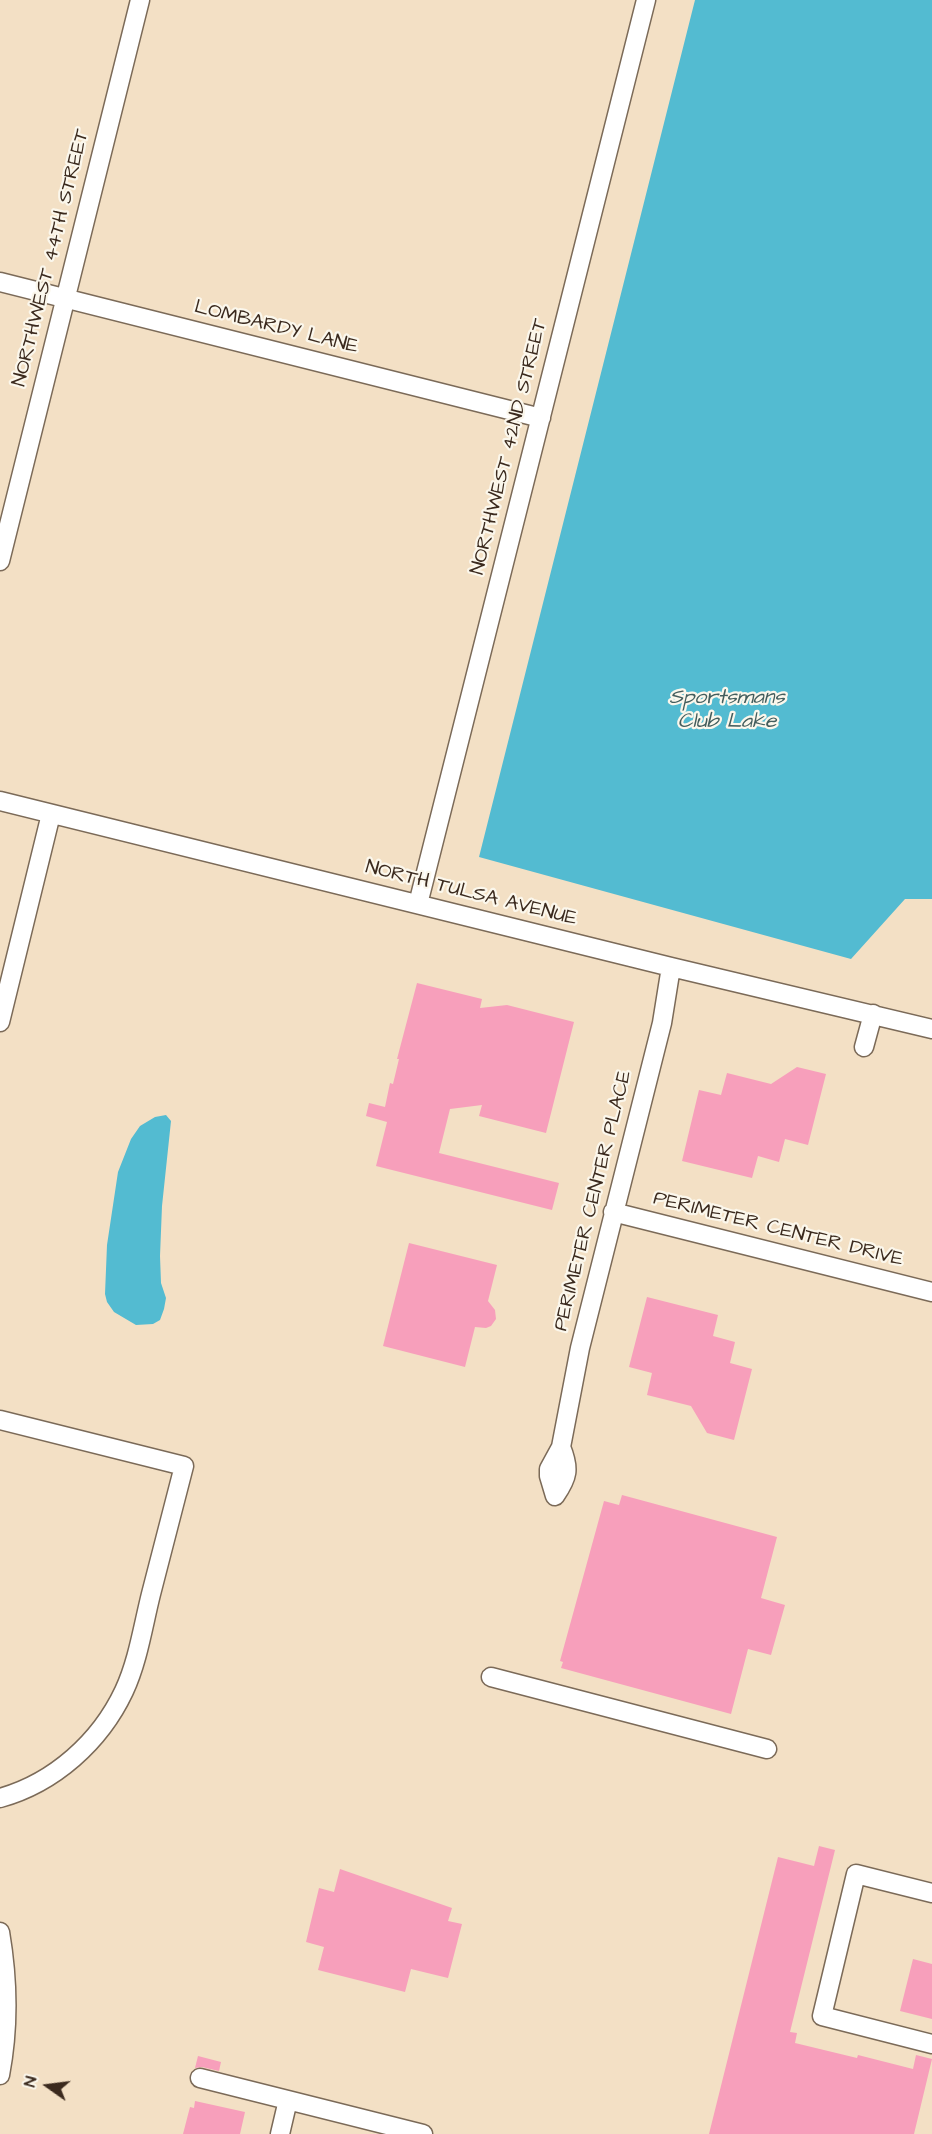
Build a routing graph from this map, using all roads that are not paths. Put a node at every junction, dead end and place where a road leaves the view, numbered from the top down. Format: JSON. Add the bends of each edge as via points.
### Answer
{"nodes":[{"id":1,"x":140,"y":0,"type":"edge"},
{"id":2,"x":646,"y":0,"type":"edge"},
{"id":3,"x":0,"y":282,"type":"edge"},
{"id":4,"x":64,"y":298,"type":"junction"},
{"id":5,"x":541,"y":418,"type":"junction"},
{"id":6,"x":0,"y":561,"type":"edge"},
{"id":7,"x":0,"y":801,"type":"edge"},
{"id":8,"x":51,"y":814,"type":"junction"},
{"id":9,"x":418,"y":904,"type":"junction"},
{"id":10,"x":671,"y":967,"type":"junction"},
{"id":11,"x":873,"y":1014,"type":"junction"},
{"id":12,"x":0,"y":1022,"type":"edge"},
{"id":13,"x":932,"y":1029,"type":"edge"},
{"id":14,"x":864,"y":1047,"type":"dead end"},
{"id":15,"x":613,"y":1212,"type":"junction"},
{"id":16,"x":932,"y":1292,"type":"edge"},
{"id":17,"x":0,"y":1420,"type":"edge"},
{"id":18,"x":561,"y":1447,"type":"dead end"},
{"id":19,"x":491,"y":1677,"type":"dead end"},
{"id":20,"x":767,"y":1749,"type":"dead end"},
{"id":21,"x":0,"y":1798,"type":"edge"},
{"id":22,"x":932,"y":1893,"type":"edge"},
{"id":23,"x":0,"y":1932,"type":"edge"},
{"id":24,"x":932,"y":2044,"type":"edge"},
{"id":25,"x":0,"y":2075,"type":"edge"},
{"id":26,"x":200,"y":2078,"type":"dead end"},
{"id":27,"x":288,"y":2100,"type":"junction"},
{"id":28,"x":280,"y":2134,"type":"edge"},
{"id":29,"x":423,"y":2134,"type":"edge"}],
"edges":[{"from":1,"to":4,"type":"street","name":"NORTHWEST 44TH STREET"},
{"from":2,"to":5,"type":"street","name":"NORTHWEST 42ND STREET"},
{"from":3,"to":4,"type":"street","name":"LOMBARDY LANE"},
{"from":4,"to":5,"type":"street","name":"LOMBARDY LANE"},
{"from":4,"to":6,"type":"street","name":"NORTHWEST 44TH STREET"},
{"from":5,"to":9,"type":"street","name":"NORTHWEST 42ND STREET"},
{"from":7,"to":8,"type":"street","name":"NORTH TULSA AVENUE"},
{"from":8,"to":9,"type":"street","name":"NORTH TULSA AVENUE"},
{"from":8,"to":12,"type":"street"},
{"from":9,"to":10,"type":"street","name":"NORTH TULSA AVENUE"},
{"from":10,"to":11,"type":"street","name":"NORTH TULSA AVENUE"},
{"from":10,"to":15,"type":"street","name":"PERIMETER CENTER PLACE","via":[[662,1023]]},
{"from":11,"to":13,"type":"street","name":"NORTH TULSA AVENUE"},
{"from":11,"to":14,"type":"street"},
{"from":15,"to":16,"type":"street","name":"PERIMETER CENTER DRIVE"},
{"from":15,"to":18,"type":"street","name":"PERIMETER CENTER PLACE"},
{"from":17,"to":21,"type":"street","via":[[184,1466],[132,1669],[114,1710],[99,1732],[68,1763],[29,1788]]},
{"from":19,"to":20,"type":"street"},
{"from":22,"to":24,"type":"street","via":[[856,1874],[822,2016]]},
{"from":23,"to":25,"type":"street","via":[[6,2000]]},
{"from":26,"to":27,"type":"street"},
{"from":27,"to":28,"type":"street"},
{"from":27,"to":29,"type":"street"}]}
